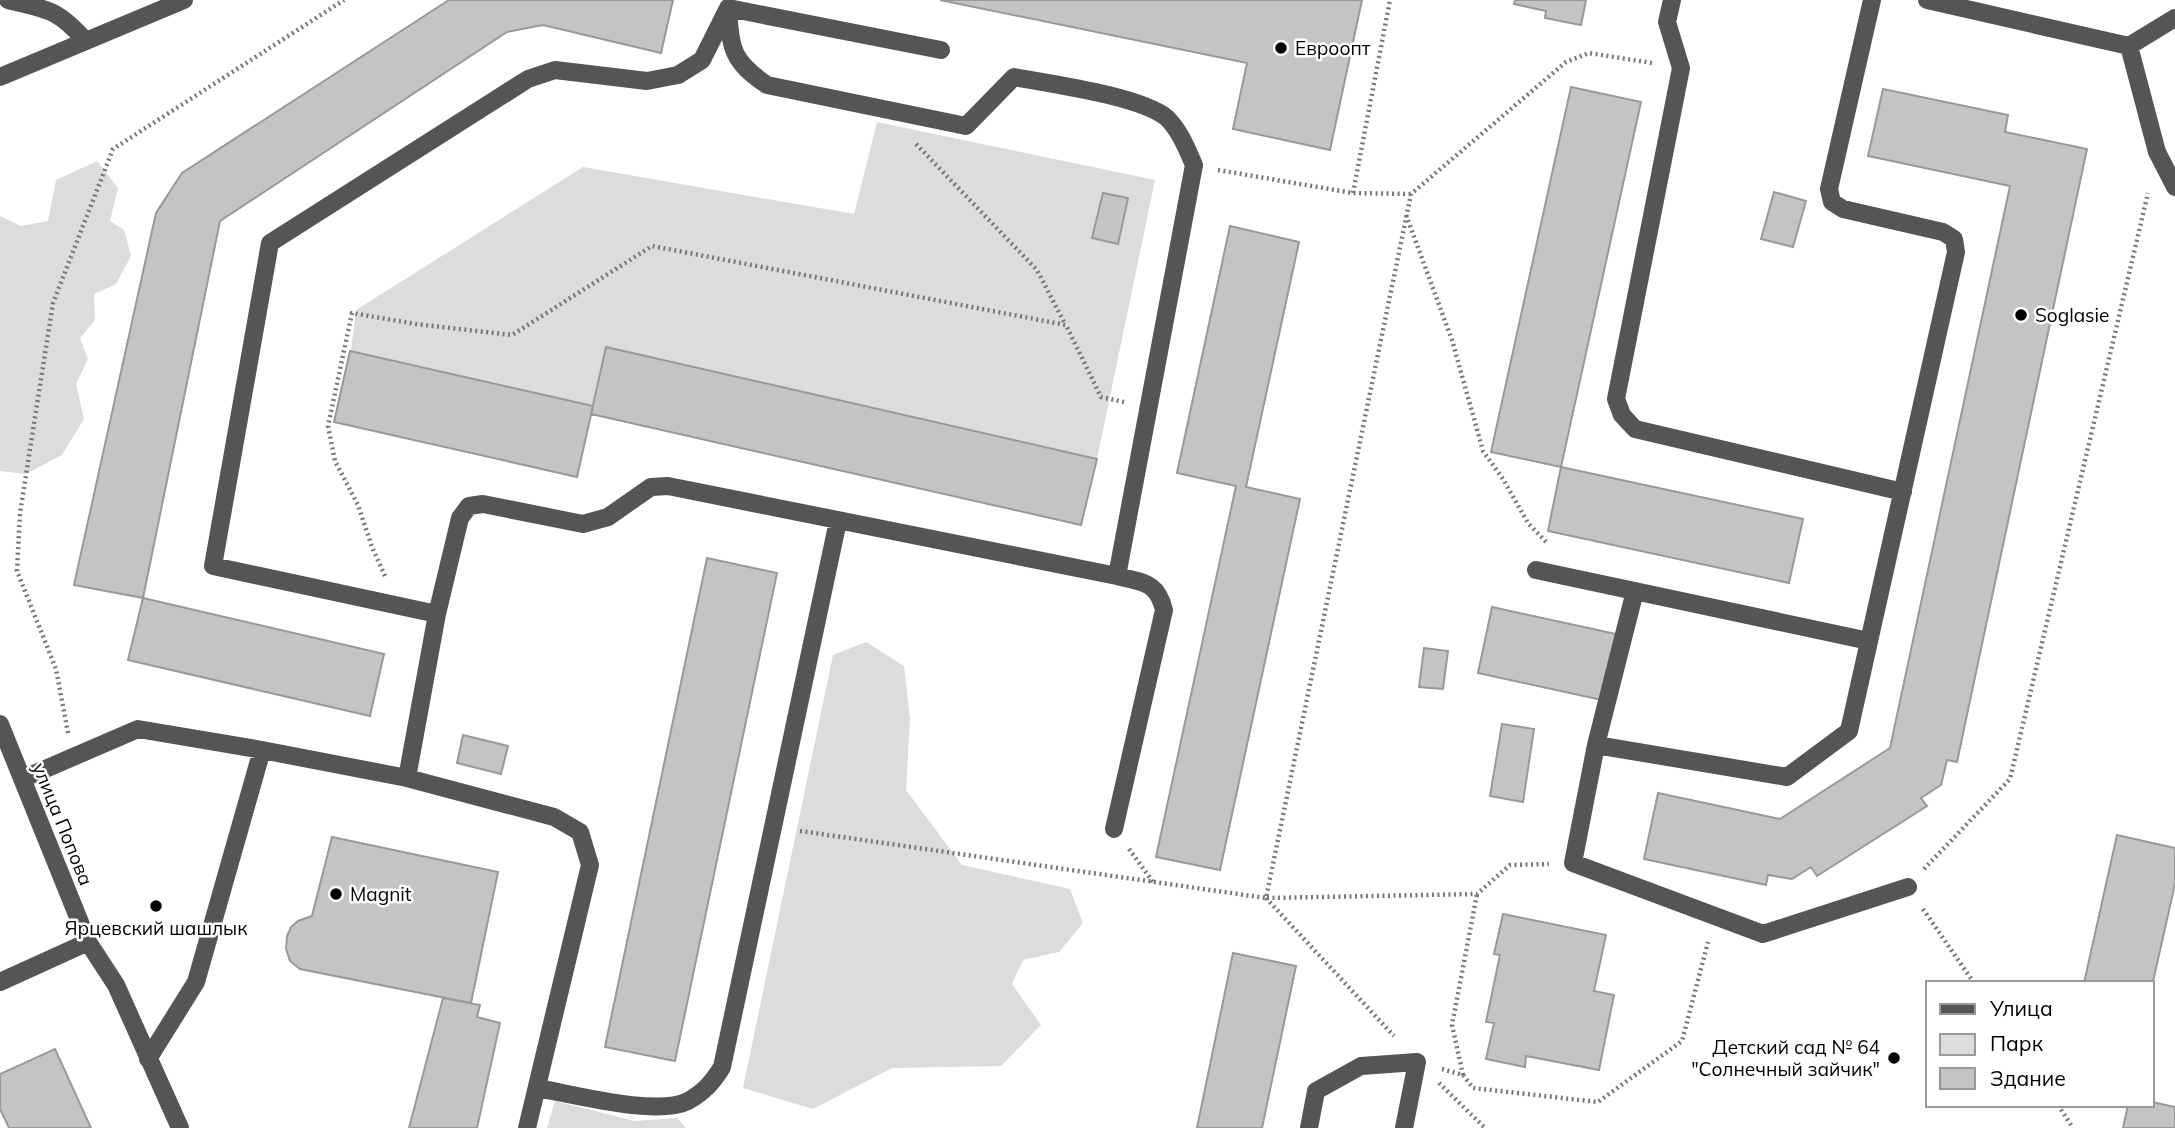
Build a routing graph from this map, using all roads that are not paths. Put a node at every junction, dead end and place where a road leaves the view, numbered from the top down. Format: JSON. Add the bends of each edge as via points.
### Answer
{"nodes":[{"id":1,"x":8,"y":0,"type":"edge"},
{"id":2,"x":184,"y":0,"type":"edge"},
{"id":3,"x":1672,"y":0,"type":"edge"},
{"id":4,"x":1872,"y":0,"type":"edge"},
{"id":5,"x":1927,"y":0,"type":"edge"},
{"id":6,"x":726,"y":4,"type":"edge"},
{"id":7,"x":2175,"y":18,"type":"edge"},
{"id":8,"x":85,"y":40,"type":"junction"},
{"id":9,"x":2129,"y":46,"type":"junction"},
{"id":10,"x":942,"y":50,"type":"dead end"},
{"id":11,"x":0,"y":77,"type":"edge"},
{"id":12,"x":2175,"y":187,"type":"edge"},
{"id":13,"x":1903,"y":492,"type":"junction"},
{"id":14,"x":838,"y":521,"type":"junction"},
{"id":15,"x":1536,"y":570,"type":"dead end"},
{"id":16,"x":1117,"y":576,"type":"junction"},
{"id":17,"x":1635,"y":591,"type":"junction"},
{"id":18,"x":437,"y":614,"type":"junction"},
{"id":19,"x":1869,"y":641,"type":"junction"},
{"id":20,"x":0,"y":724,"type":"edge"},
{"id":21,"x":1597,"y":745,"type":"junction"},
{"id":22,"x":262,"y":750,"type":"junction"},
{"id":23,"x":407,"y":778,"type":"junction"},
{"id":24,"x":22,"y":779,"type":"junction"},
{"id":25,"x":1114,"y":829,"type":"road end"},
{"id":26,"x":1908,"y":887,"type":"road end"},
{"id":27,"x":88,"y":942,"type":"junction"},
{"id":28,"x":0,"y":982,"type":"edge"},
{"id":29,"x":148,"y":1059,"type":"junction"},
{"id":30,"x":537,"y":1088,"type":"junction"},
{"id":31,"x":180,"y":1128,"type":"edge"},
{"id":32,"x":527,"y":1128,"type":"edge"},
{"id":33,"x":1309,"y":1128,"type":"edge"},
{"id":34,"x":1404,"y":1128,"type":"edge"}],
"edges":[{"from":1,"to":8,"type":"street","via":[[50,9]]},
{"from":2,"to":8,"type":"street"},
{"from":3,"to":13,"type":"street","via":[[1667,22],[1681,68],[1616,399],[1622,415],[1635,429]]},
{"from":4,"to":13,"type":"street","via":[[1829,189],[1832,202],[1843,209],[1943,232],[1954,239],[1956,252]]},
{"from":5,"to":9,"type":"street"},
{"from":6,"to":10,"type":"street"},
{"from":6,"to":16,"type":"street","via":[[731,45],[744,70],[766,85],[966,126],[1014,77],[1142,103],[1166,118],[1182,138],[1194,165]]},
{"from":6,"to":18,"type":"street","via":[[702,60],[678,75],[647,80],[555,70],[528,79],[270,243],[213,566]]},
{"from":7,"to":9,"type":"street"},
{"from":8,"to":11,"type":"street"},
{"from":9,"to":12,"type":"street","via":[[2157,152]]},
{"from":13,"to":19,"type":"street"},
{"from":14,"to":16,"type":"street"},
{"from":14,"to":18,"type":"street","via":[[668,486],[651,487],[608,517],[583,524],[483,504],[470,506],[460,518]]},
{"from":14,"to":30,"type":"street","via":[[722,1067],[709,1087],[686,1102],[654,1108]]},
{"from":15,"to":17,"type":"street"},
{"from":16,"to":25,"type":"street","via":[[1149,584],[1160,595],[1164,610]]},
{"from":17,"to":19,"type":"street"},
{"from":17,"to":21,"type":"street"},
{"from":18,"to":23,"type":"street"},
{"from":19,"to":21,"type":"street","via":[[1849,732],[1787,778]]},
{"from":20,"to":24,"type":"street","name":"улица Попова"},
{"from":21,"to":26,"type":"street","via":[[1573,863],[1763,934]]},
{"from":22,"to":23,"type":"street"},
{"from":22,"to":24,"type":"street","via":[[138,729]]},
{"from":22,"to":29,"type":"street","via":[[196,982]]},
{"from":23,"to":30,"type":"street","via":[[554,817],[580,832],[590,864]]},
{"from":24,"to":27,"type":"street","name":"улица Попова"},
{"from":27,"to":28,"type":"street"},
{"from":27,"to":29,"type":"street","name":"улица Попова","via":[[116,985]]},
{"from":29,"to":31,"type":"street","name":"улица Попова"},
{"from":30,"to":32,"type":"street"},
{"from":33,"to":34,"type":"street","via":[[1316,1091],[1361,1066],[1417,1062]]}]}
